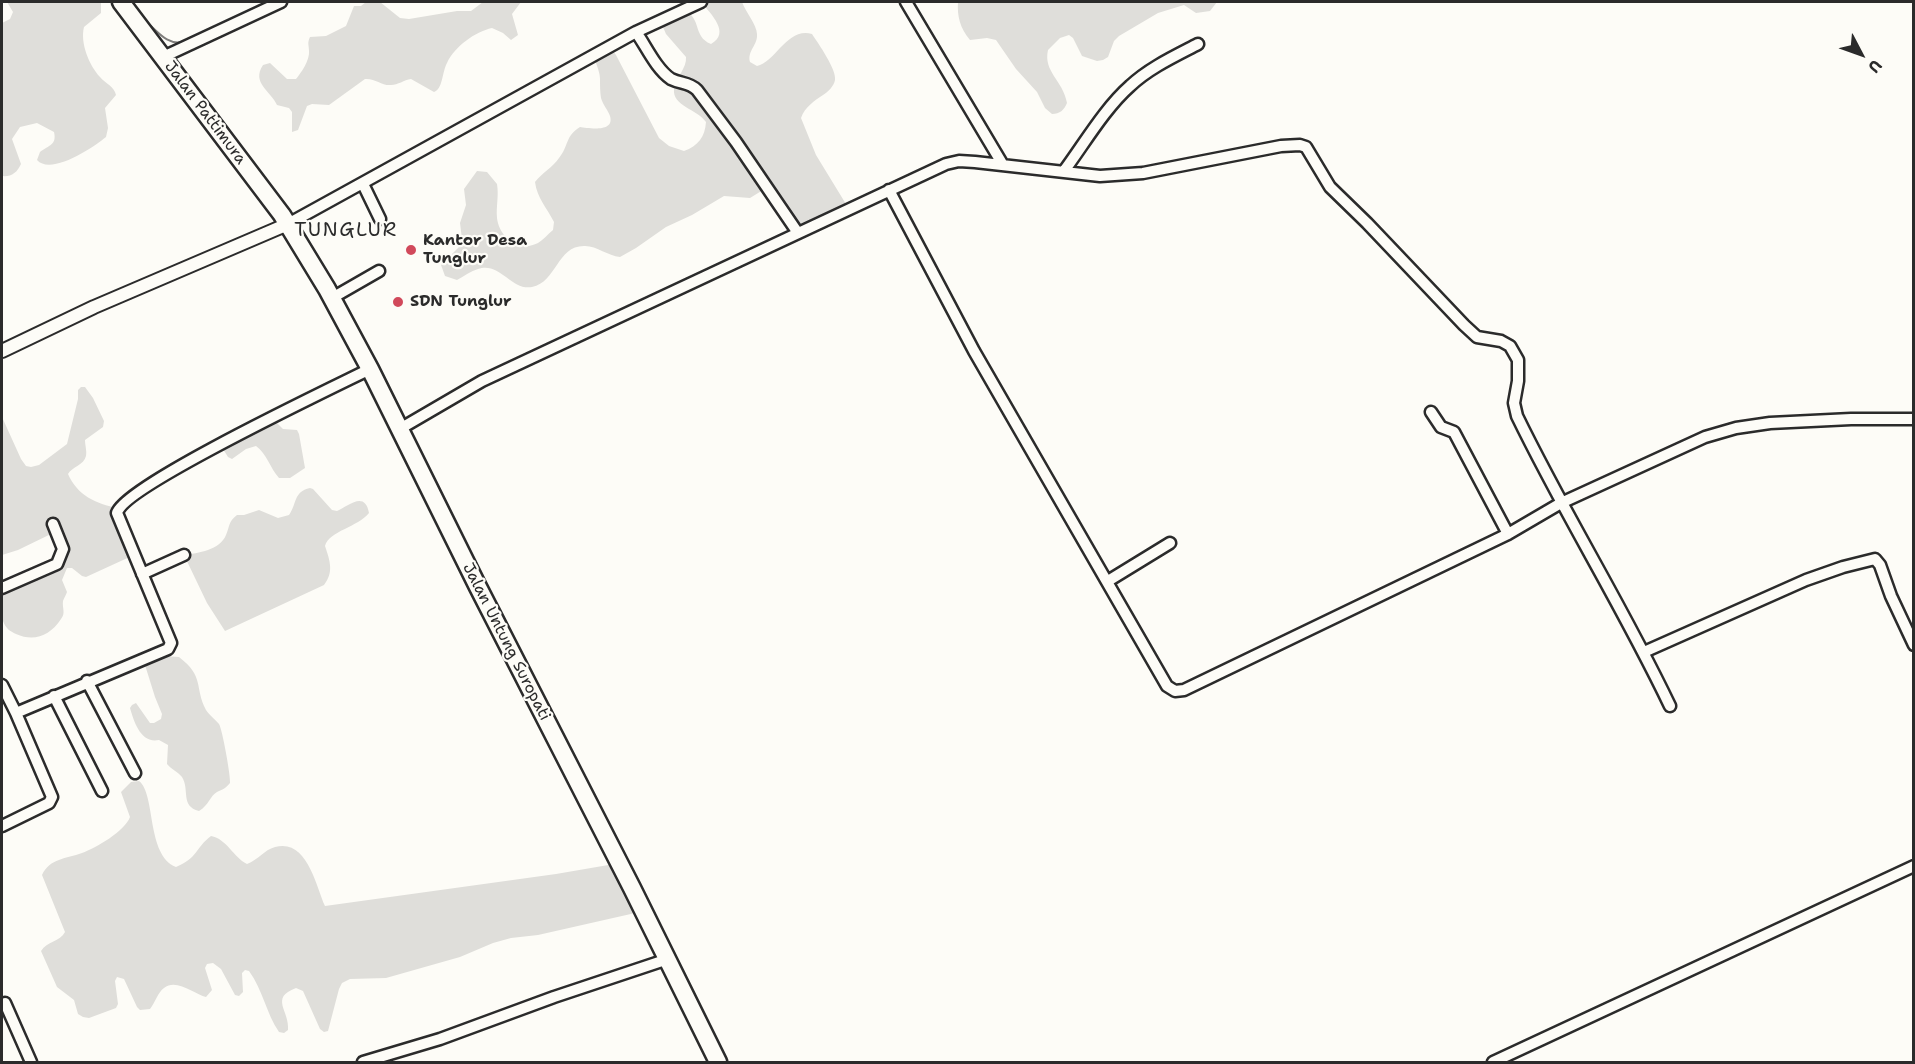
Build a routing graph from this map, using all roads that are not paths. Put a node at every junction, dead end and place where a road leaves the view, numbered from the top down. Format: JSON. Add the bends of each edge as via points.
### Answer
{"nodes":[{"id":1,"x":121,"y":2,"type":"edge"},
{"id":2,"x":280,"y":2,"type":"edge"},
{"id":3,"x":701,"y":2,"type":"edge"},
{"id":4,"x":906,"y":2,"type":"edge"},
{"id":5,"x":636,"y":32,"type":"junction"},
{"id":6,"x":1198,"y":44,"type":"dead end"},
{"id":7,"x":162,"y":57,"type":"junction"},
{"id":8,"x":1003,"y":165,"type":"junction"},
{"id":9,"x":1064,"y":171,"type":"junction"},
{"id":10,"x":363,"y":184,"type":"junction"},
{"id":11,"x":889,"y":190,"type":"junction"},
{"id":12,"x":380,"y":219,"type":"dead end"},
{"id":13,"x":288,"y":224,"type":"junction"},
{"id":14,"x":798,"y":233,"type":"junction"},
{"id":15,"x":379,"y":271,"type":"dead end"},
{"id":16,"x":332,"y":298,"type":"junction"},
{"id":17,"x":2,"y":351,"type":"edge"},
{"id":18,"x":370,"y":369,"type":"junction"},
{"id":19,"x":1431,"y":412,"type":"dead end"},
{"id":20,"x":1914,"y":419,"type":"edge"},
{"id":21,"x":398,"y":430,"type":"junction"},
{"id":22,"x":1561,"y":503,"type":"junction"},
{"id":23,"x":53,"y":524,"type":"dead end"},
{"id":24,"x":1508,"y":534,"type":"junction"},
{"id":25,"x":1170,"y":543,"type":"dead end"},
{"id":26,"x":184,"y":555,"type":"dead end"},
{"id":27,"x":142,"y":574,"type":"junction"},
{"id":28,"x":1108,"y":581,"type":"junction"},
{"id":29,"x":2,"y":588,"type":"edge"},
{"id":30,"x":1914,"y":645,"type":"edge"},
{"id":31,"x":1644,"y":652,"type":"junction"},
{"id":32,"x":87,"y":681,"type":"junction"},
{"id":33,"x":2,"y":685,"type":"edge"},
{"id":34,"x":54,"y":696,"type":"junction"},
{"id":35,"x":1670,"y":706,"type":"dead end"},
{"id":36,"x":16,"y":713,"type":"junction"},
{"id":37,"x":135,"y":773,"type":"dead end"},
{"id":38,"x":102,"y":791,"type":"dead end"},
{"id":39,"x":3,"y":822,"type":"edge"},
{"id":40,"x":1914,"y":866,"type":"edge"},
{"id":41,"x":668,"y":959,"type":"junction"},
{"id":42,"x":5,"y":1003,"type":"dead end"},
{"id":43,"x":30,"y":1062,"type":"edge"},
{"id":44,"x":363,"y":1062,"type":"edge"},
{"id":45,"x":718,"y":1062,"type":"edge"},
{"id":46,"x":1493,"y":1062,"type":"edge"}],
"edges":[{"from":1,"to":7,"type":"main road","name":"Jalan Pattimura"},
{"from":2,"to":7,"type":"street"},
{"from":3,"to":5,"type":"street"},
{"from":4,"to":8,"type":"street"},
{"from":5,"to":10,"type":"street"},
{"from":5,"to":14,"type":"street","via":[[663,71],[697,90]]},
{"from":6,"to":9,"type":"street","via":[[1170,58],[1119,96]]},
{"from":7,"to":13,"type":"main road","name":"Jalan Pattimura"},
{"from":8,"to":9,"type":"street"},
{"from":8,"to":11,"type":"street","via":[[959,161]]},
{"from":9,"to":22,"type":"street","via":[[1100,176],[1143,173],[1281,146],[1306,147],[1330,187],[1464,325],[1477,337],[1501,340],[1510,346],[1518,360],[1514,403],[1517,416]]},
{"from":10,"to":12,"type":"street"},
{"from":10,"to":13,"type":"street"},
{"from":11,"to":14,"type":"street"},
{"from":11,"to":28,"type":"street","via":[[974,351]]},
{"from":13,"to":16,"type":"main road","name":"Jalan Untung Suropati"},
{"from":13,"to":17,"type":"street"},
{"from":14,"to":21,"type":"street","via":[[482,381]]},
{"from":15,"to":16,"type":"street"},
{"from":16,"to":18,"type":"main road","name":"Jalan Untung Suropati"},
{"from":18,"to":21,"type":"main road","name":"Jalan Untung Suropati"},
{"from":18,"to":27,"type":"street","via":[[265,419],[123,502],[117,513]]},
{"from":19,"to":24,"type":"street","via":[[1441,427],[1454,432]]},
{"from":20,"to":22,"type":"street","via":[[1814,420],[1736,428],[1705,437]]},
{"from":21,"to":41,"type":"main road","name":"Jalan Untung Suropati"},
{"from":22,"to":24,"type":"street"},
{"from":22,"to":31,"type":"street"},
{"from":23,"to":29,"type":"street","via":[[63,549],[57,564]]},
{"from":24,"to":28,"type":"street","via":[[1184,690],[1175,691],[1167,686]]},
{"from":25,"to":28,"type":"street"},
{"from":26,"to":27,"type":"street"},
{"from":27,"to":32,"type":"street","via":[[171,643],[168,649]]},
{"from":30,"to":31,"type":"street","via":[[1875,559],[1806,580]]},
{"from":31,"to":35,"type":"street"},
{"from":32,"to":34,"type":"street"},
{"from":32,"to":37,"type":"street"},
{"from":33,"to":36,"type":"street"},
{"from":34,"to":36,"type":"street"},
{"from":34,"to":38,"type":"street"},
{"from":36,"to":39,"type":"street","via":[[52,797],[49,803]]},
{"from":40,"to":46,"type":"street"},
{"from":41,"to":44,"type":"street"},
{"from":41,"to":45,"type":"main road","name":"Jalan Untung Suropati"},
{"from":42,"to":43,"type":"street"}]}
